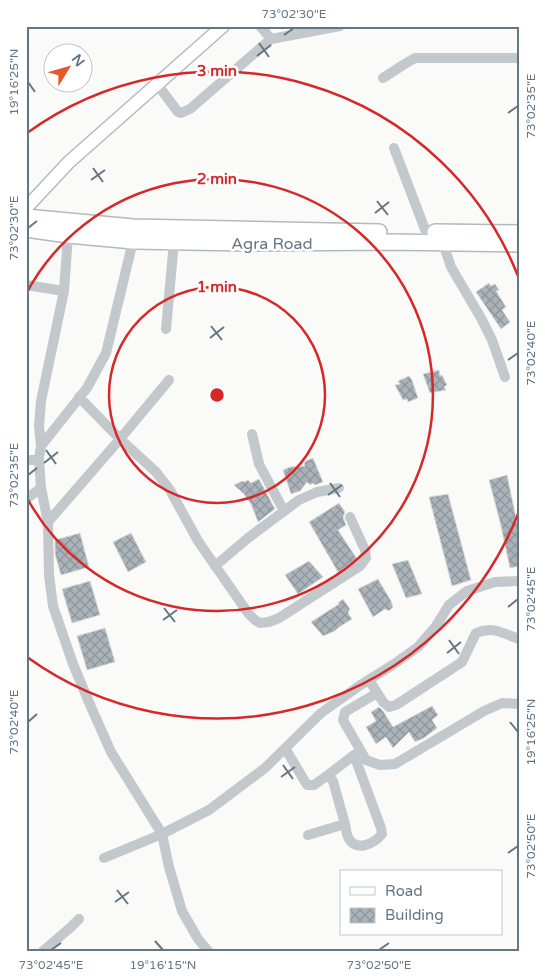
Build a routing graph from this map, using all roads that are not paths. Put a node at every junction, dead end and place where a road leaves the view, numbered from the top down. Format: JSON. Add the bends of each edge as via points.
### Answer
{"nodes":[{"id":1,"x":223,"y":26,"type":"edge"},
{"id":2,"x":260,"y":26,"type":"edge"},
{"id":3,"x":340,"y":26,"type":"edge"},
{"id":4,"x":271,"y":38,"type":"junction"},
{"id":5,"x":519,"y":58,"type":"edge"},
{"id":6,"x":383,"y":78,"type":"dead end"},
{"id":7,"x":157,"y":84,"type":"junction"},
{"id":8,"x":394,"y":148,"type":"dead end"},
{"id":9,"x":26,"y":208,"type":"edge"},
{"id":10,"x":26,"y":217,"type":"edge"},
{"id":11,"x":26,"y":229,"type":"edge"},
{"id":12,"x":426,"y":232,"type":"junction"},
{"id":13,"x":519,"y":233,"type":"edge"},
{"id":14,"x":68,"y":234,"type":"junction"},
{"id":15,"x":133,"y":234,"type":"junction"},
{"id":16,"x":174,"y":242,"type":"junction"},
{"id":17,"x":443,"y":243,"type":"junction"},
{"id":18,"x":519,"y":244,"type":"edge"},
{"id":19,"x":26,"y":285,"type":"edge"},
{"id":20,"x":64,"y":291,"type":"junction"},
{"id":21,"x":166,"y":329,"type":"dead end"},
{"id":22,"x":505,"y":377,"type":"dead end"},
{"id":23,"x":169,"y":380,"type":"dead end"},
{"id":24,"x":79,"y":397,"type":"junction"},
{"id":25,"x":252,"y":434,"type":"dead end"},
{"id":26,"x":120,"y":440,"type":"junction"},
{"id":27,"x":41,"y":446,"type":"junction"},
{"id":28,"x":39,"y":458,"type":"junction"},
{"id":29,"x":26,"y":461,"type":"edge"},
{"id":30,"x":41,"y":488,"type":"junction"},
{"id":31,"x":339,"y":488,"type":"dead end"},
{"id":32,"x":26,"y":499,"type":"edge"},
{"id":33,"x":284,"y":511,"type":"junction"},
{"id":34,"x":350,"y":517,"type":"dead end"},
{"id":35,"x":48,"y":522,"type":"junction"},
{"id":36,"x":215,"y":566,"type":"junction"},
{"id":37,"x":519,"y":581,"type":"edge"},
{"id":38,"x":519,"y":639,"type":"edge"},
{"id":39,"x":369,"y":680,"type":"junction"},
{"id":40,"x":377,"y":693,"type":"junction"},
{"id":41,"x":519,"y":704,"type":"edge"},
{"id":42,"x":285,"y":748,"type":"junction"},
{"id":43,"x":358,"y":753,"type":"junction"},
{"id":44,"x":328,"y":776,"type":"junction"},
{"id":45,"x":345,"y":824,"type":"junction"},
{"id":46,"x":162,"y":834,"type":"junction"},
{"id":47,"x":308,"y":835,"type":"dead end"},
{"id":48,"x":104,"y":858,"type":"dead end"},
{"id":49,"x":79,"y":919,"type":"dead end"},
{"id":50,"x":42,"y":952,"type":"edge"},
{"id":51,"x":210,"y":952,"type":"edge"}],
"edges":[{"from":1,"to":7,"type":"main road"},
{"from":2,"to":4,"type":"street"},
{"from":3,"to":4,"type":"street"},
{"from":4,"to":7,"type":"street","via":[[184,113],[178,112]]},
{"from":5,"to":6,"type":"street","via":[[416,58]]},
{"from":7,"to":9,"type":"main road","via":[[69,162]]},
{"from":8,"to":12,"type":"street"},
{"from":10,"to":15,"type":"highway","name":"Agra Road"},
{"from":11,"to":14,"type":"highway","name":"Agra Road"},
{"from":12,"to":13,"type":"highway","name":"Agra Road"},
{"from":12,"to":15,"type":"highway","name":"Agra Road"},
{"from":14,"to":15,"type":"highway","name":"Agra Road"},
{"from":14,"to":20,"type":"street"},
{"from":15,"to":16,"type":"highway","name":"Agra Road"},
{"from":15,"to":24,"type":"street","via":[[106,353]]},
{"from":16,"to":17,"type":"highway","name":"Agra Road"},
{"from":16,"to":21,"type":"street"},
{"from":17,"to":18,"type":"highway","name":"Agra Road"},
{"from":17,"to":22,"type":"street","via":[[451,267],[492,340]]},
{"from":19,"to":20,"type":"street"},
{"from":20,"to":27,"type":"street","via":[[41,401]]},
{"from":23,"to":26,"type":"street"},
{"from":24,"to":26,"type":"street"},
{"from":24,"to":27,"type":"street"},
{"from":25,"to":33,"type":"street","via":[[259,464]]},
{"from":26,"to":35,"type":"street"},
{"from":26,"to":36,"type":"street","via":[[156,472],[170,490]]},
{"from":27,"to":28,"type":"street"},
{"from":28,"to":29,"type":"street"},
{"from":28,"to":30,"type":"street"},
{"from":30,"to":32,"type":"street"},
{"from":30,"to":35,"type":"street"},
{"from":31,"to":33,"type":"street","via":[[317,492]]},
{"from":33,"to":36,"type":"street"},
{"from":34,"to":36,"type":"street","via":[[365,550],[366,558],[360,566],[269,622],[255,620],[248,613]]},
{"from":35,"to":46,"type":"street","via":[[53,606],[73,664],[111,752]]},
{"from":37,"to":39,"type":"street","via":[[496,582],[468,591],[449,604],[418,647]]},
{"from":38,"to":40,"type":"street","via":[[493,630],[476,633],[462,662],[396,705],[389,707]]},
{"from":39,"to":40,"type":"street"},
{"from":39,"to":42,"type":"street","via":[[321,713]]},
{"from":40,"to":43,"type":"street","via":[[346,712],[343,720]]},
{"from":41,"to":43,"type":"street","via":[[502,703],[484,711],[395,764],[380,765]]},
{"from":42,"to":44,"type":"street","via":[[307,785],[314,785]]},
{"from":42,"to":46,"type":"street","via":[[265,768],[208,810]]},
{"from":43,"to":44,"type":"street"},
{"from":43,"to":45,"type":"street","via":[[382,834],[377,840],[359,846],[348,837]]},
{"from":44,"to":45,"type":"street","via":[[334,781]]},
{"from":45,"to":47,"type":"street"},
{"from":46,"to":48,"type":"street"},
{"from":46,"to":51,"type":"street","via":[[182,911],[198,939]]},
{"from":49,"to":50,"type":"street"}]}
